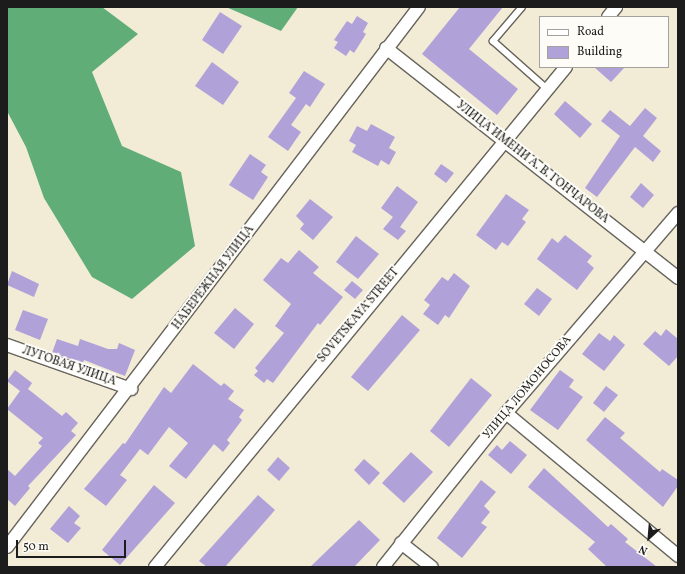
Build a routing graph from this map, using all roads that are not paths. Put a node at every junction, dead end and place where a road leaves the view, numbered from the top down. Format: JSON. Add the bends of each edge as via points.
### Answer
{"nodes":[{"id":1,"x":419,"y":7,"type":"edge"},
{"id":2,"x":522,"y":7,"type":"edge"},
{"id":3,"x":616,"y":7,"type":"edge"},
{"id":4,"x":609,"y":16,"type":"edge"},
{"id":5,"x":386,"y":48,"type":"junction"},
{"id":6,"x":565,"y":68,"type":"edge"},
{"id":7,"x":547,"y":89,"type":"junction"},
{"id":8,"x":504,"y":142,"type":"junction"},
{"id":9,"x":678,"y":213,"type":"edge"},
{"id":10,"x":643,"y":251,"type":"junction"},
{"id":11,"x":678,"y":278,"type":"edge"},
{"id":12,"x":7,"y":345,"type":"edge"},
{"id":13,"x":131,"y":389,"type":"junction"},
{"id":14,"x":506,"y":413,"type":"junction"},
{"id":15,"x":401,"y":543,"type":"junction"},
{"id":16,"x":7,"y":547,"type":"edge"},
{"id":17,"x":678,"y":556,"type":"edge"},
{"id":18,"x":155,"y":567,"type":"edge"},
{"id":19,"x":383,"y":567,"type":"edge"},
{"id":20,"x":432,"y":567,"type":"edge"}],
"edges":[{"from":1,"to":5,"type":"street","name":"НАБЕРЕЖНАЯ УЛИЦА"},
{"from":2,"to":7,"type":"lane","via":[[493,40]]},
{"from":3,"to":4,"type":"street"},
{"from":5,"to":8,"type":"street","name":"УЛИЦА ИМЕНИ А. В. ГОНЧАРОВА"},
{"from":5,"to":13,"type":"street","name":"НАБЕРЕЖНАЯ УЛИЦА"},
{"from":6,"to":7,"type":"street","name":"SOVETSKAYA STREET"},
{"from":7,"to":8,"type":"street","name":"SOVETSKAYA STREET"},
{"from":8,"to":10,"type":"street","name":"УЛИЦА ИМЕНИ А. В. ГОНЧАРОВА"},
{"from":8,"to":18,"type":"street","name":"SOVETSKAYA STREET"},
{"from":9,"to":10,"type":"street","name":"УЛИЦА ЛОМОНОСОВА"},
{"from":10,"to":11,"type":"street","name":"УЛИЦА ИМЕНИ А. В. ГОНЧАРОВА"},
{"from":10,"to":14,"type":"street","name":"УЛИЦА ЛОМОНОСОВА"},
{"from":12,"to":13,"type":"street","name":"ЛУГОВАЯ УЛИЦА"},
{"from":13,"to":16,"type":"street","name":"НАБЕРЕЖНАЯ УЛИЦА"},
{"from":14,"to":15,"type":"street","name":"УЛИЦА ЛОМОНОСОВА"},
{"from":14,"to":17,"type":"street"},
{"from":15,"to":19,"type":"street","name":"УЛИЦА ЛОМОНОСОВА"},
{"from":15,"to":20,"type":"street"}]}
